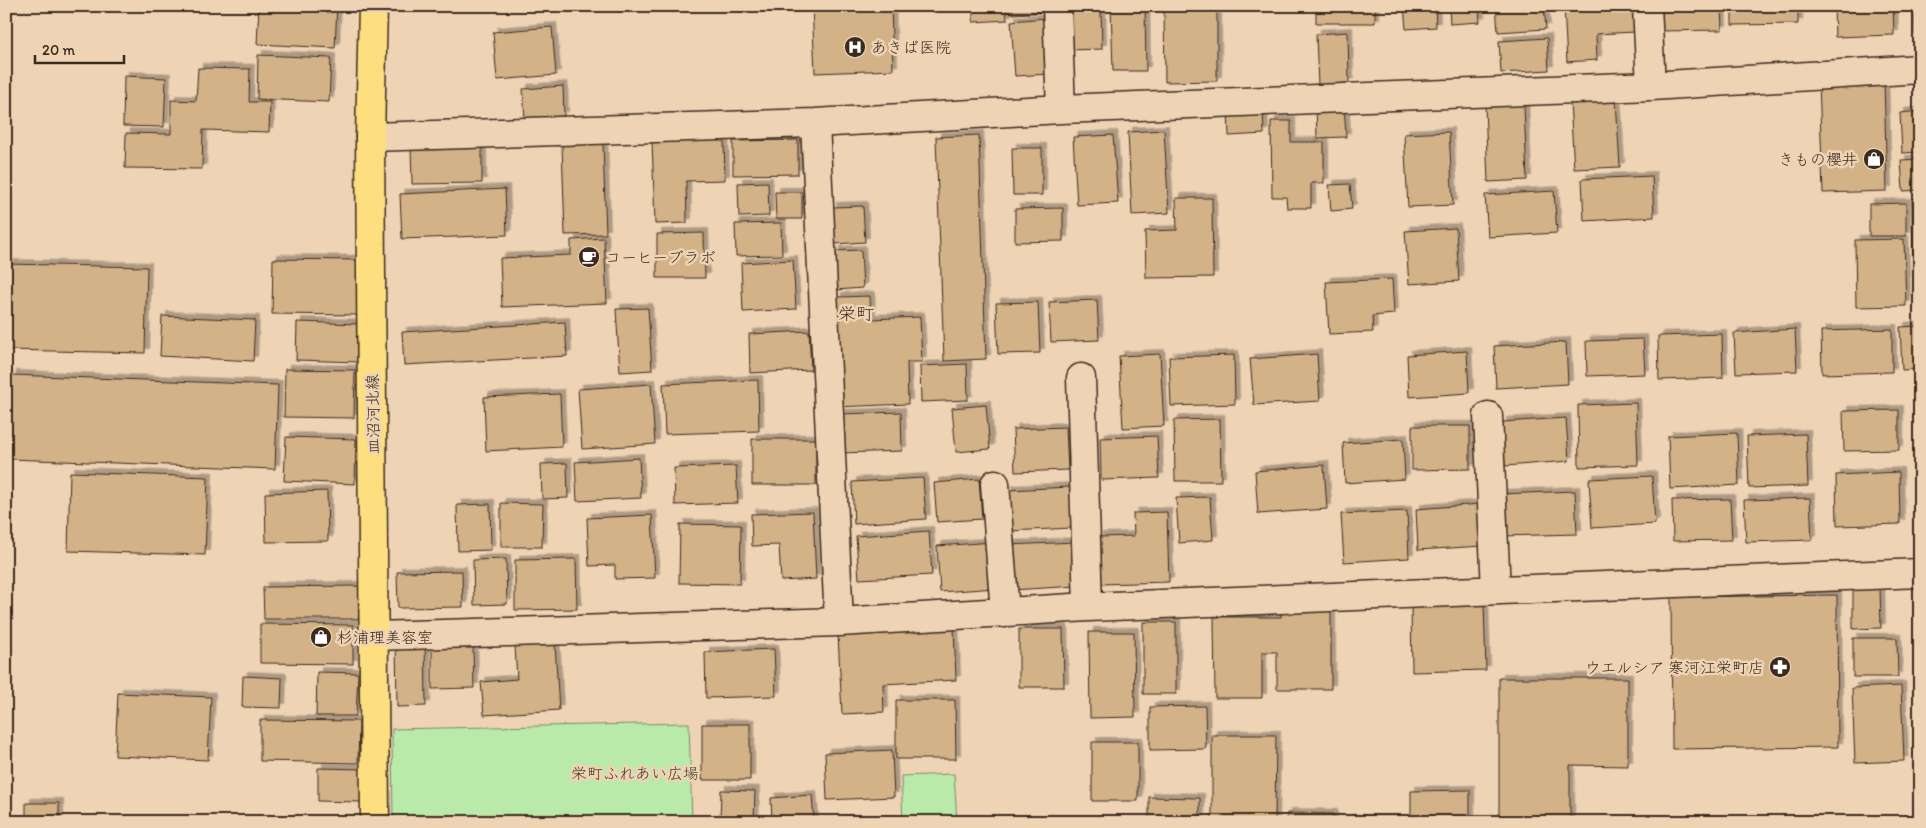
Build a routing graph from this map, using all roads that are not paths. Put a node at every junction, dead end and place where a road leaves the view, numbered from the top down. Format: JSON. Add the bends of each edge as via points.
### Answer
{"nodes":[{"id":1,"x":372,"y":6,"type":"edge"},
{"id":2,"x":1057,"y":6,"type":"edge"},
{"id":3,"x":1647,"y":6,"type":"edge"},
{"id":4,"x":1920,"y":69,"type":"edge"},
{"id":5,"x":1652,"y":86,"type":"junction"},
{"id":6,"x":1061,"y":109,"type":"junction"},
{"id":7,"x":815,"y":123,"type":"junction"},
{"id":8,"x":370,"y":136,"type":"junction"},
{"id":9,"x":1080,"y":378,"type":"dead end"},
{"id":10,"x":1488,"y":416,"type":"dead end"},
{"id":11,"x":995,"y":484,"type":"dead end"},
{"id":12,"x":1920,"y":573,"type":"edge"},
{"id":13,"x":1496,"y":590,"type":"junction"},
{"id":14,"x":1088,"y":607,"type":"junction"},
{"id":15,"x":1005,"y":613,"type":"junction"},
{"id":16,"x":839,"y":622,"type":"junction"},
{"id":17,"x":375,"y":636,"type":"junction"},
{"id":18,"x":376,"y":822,"type":"edge"}],
"edges":[{"from":1,"to":8,"type":"main road","name":"皿沼河北線"},
{"from":2,"to":6,"type":"lane"},
{"from":3,"to":5,"type":"lane"},
{"from":4,"to":5,"type":"lane"},
{"from":5,"to":6,"type":"lane"},
{"from":6,"to":7,"type":"lane"},
{"from":7,"to":8,"type":"lane"},
{"from":7,"to":16,"type":"lane"},
{"from":8,"to":17,"type":"main road","name":"皿沼河北線"},
{"from":9,"to":14,"type":"lane"},
{"from":10,"to":13,"type":"lane"},
{"from":11,"to":15,"type":"lane"},
{"from":12,"to":13,"type":"lane"},
{"from":13,"to":14,"type":"lane"},
{"from":14,"to":15,"type":"lane"},
{"from":15,"to":16,"type":"lane"},
{"from":16,"to":17,"type":"lane"},
{"from":17,"to":18,"type":"main road","name":"皿沼河北線"}]}
